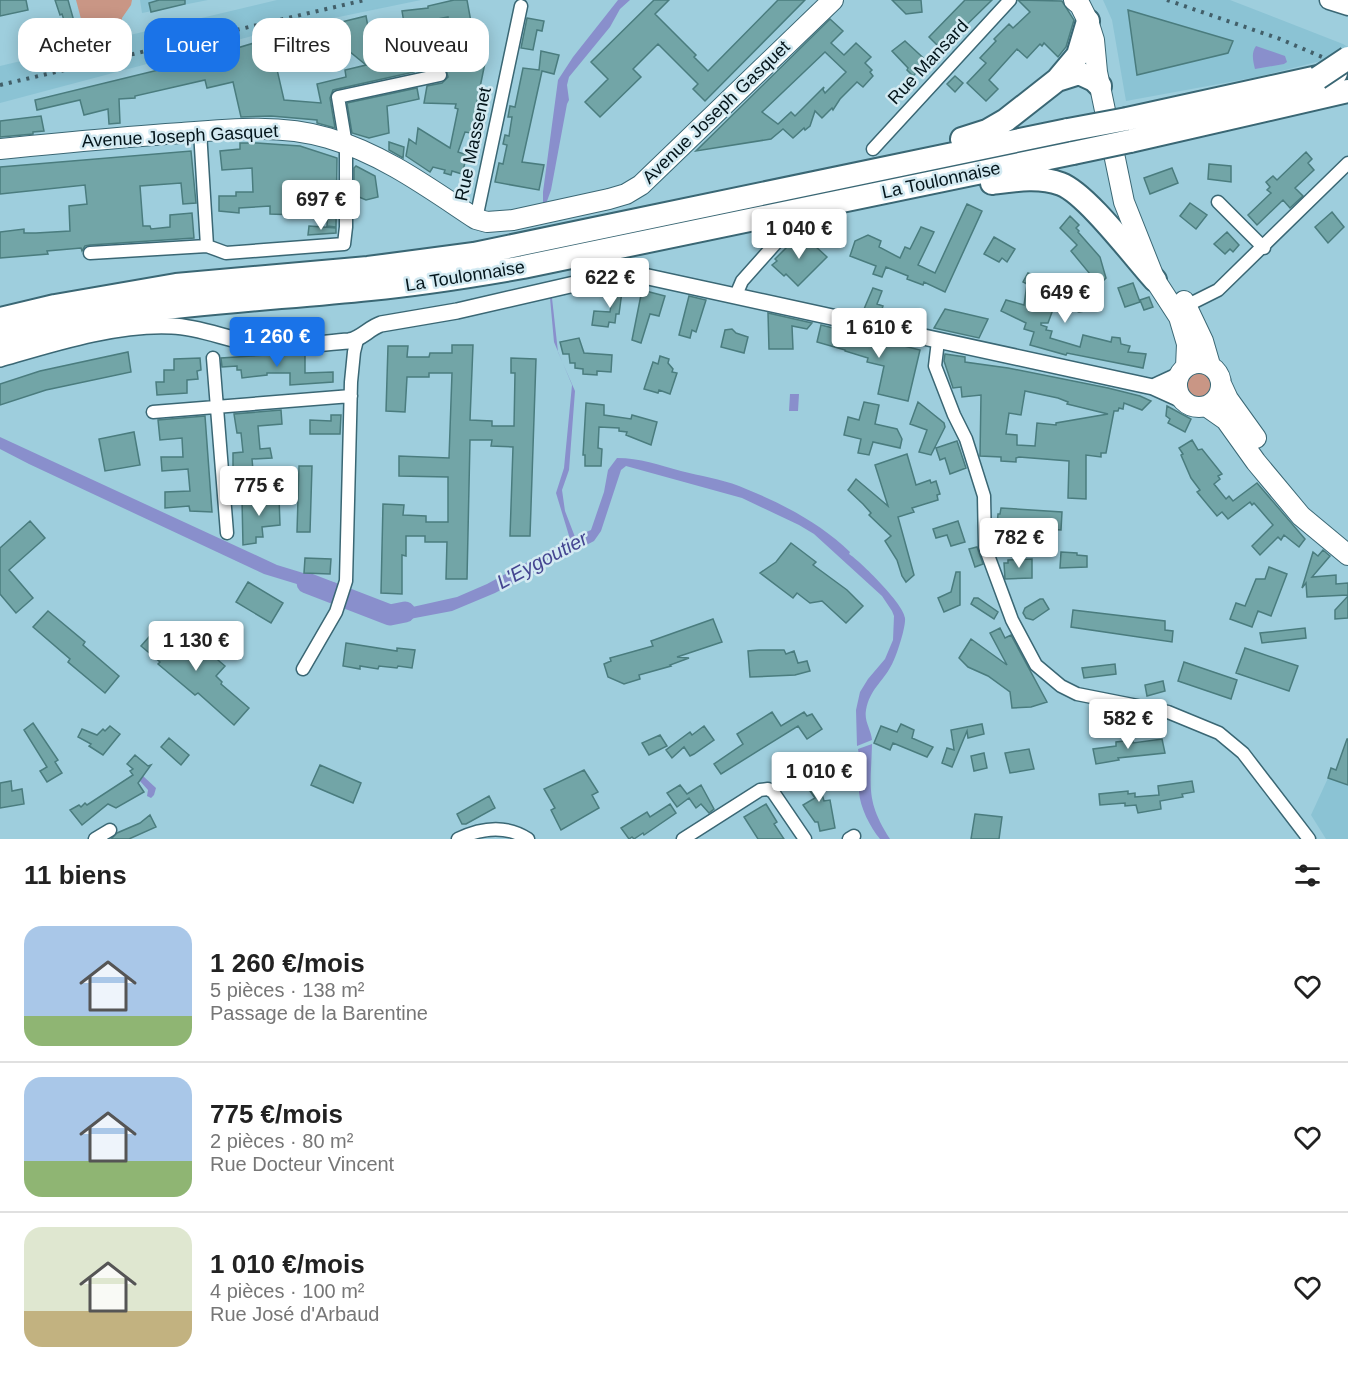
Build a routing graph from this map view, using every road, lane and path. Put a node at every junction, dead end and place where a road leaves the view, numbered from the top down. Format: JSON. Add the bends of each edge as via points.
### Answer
{"nodes":[{"id":1,"x":833,"y":0,"type":"edge"},
{"id":2,"x":1010,"y":0,"type":"edge"},
{"id":3,"x":1074,"y":0,"type":"edge"},
{"id":4,"x":1329,"y":0,"type":"edge"},
{"id":5,"x":521,"y":6,"type":"dead end"},
{"id":6,"x":1348,"y":6,"type":"edge"},
{"id":7,"x":1087,"y":10,"type":"edge"},
{"id":8,"x":1348,"y":58,"type":"edge"},
{"id":9,"x":1348,"y":70,"type":"edge"},
{"id":10,"x":440,"y":75,"type":"dead end"},
{"id":11,"x":1318,"y":78,"type":"junction"},
{"id":12,"x":1057,"y":80,"type":"junction"},
{"id":13,"x":1100,"y":86,"type":"junction"},
{"id":14,"x":1344,"y":100,"type":"edge"},
{"id":15,"x":1106,"y":108,"type":"junction"},
{"id":16,"x":200,"y":131,"type":"junction"},
{"id":17,"x":346,"y":145,"type":"junction"},
{"id":18,"x":0,"y":149,"type":"edge"},
{"id":19,"x":873,"y":149,"type":"dead end"},
{"id":20,"x":1346,"y":168,"type":"edge"},
{"id":21,"x":741,"y":198,"type":"junction"},
{"id":22,"x":1218,"y":202,"type":"dead end"},
{"id":23,"x":821,"y":206,"type":"junction"},
{"id":24,"x":476,"y":219,"type":"junction"},
{"id":25,"x":783,"y":236,"type":"dead end"},
{"id":26,"x":207,"y":246,"type":"junction"},
{"id":27,"x":1142,"y":247,"type":"junction"},
{"id":28,"x":1263,"y":248,"type":"junction"},
{"id":29,"x":90,"y":253,"type":"dead end"},
{"id":30,"x":1155,"y":280,"type":"junction"},
{"id":31,"x":736,"y":295,"type":"junction"},
{"id":32,"x":1184,"y":312,"type":"junction"},
{"id":33,"x":0,"y":319,"type":"edge"},
{"id":34,"x":357,"y":340,"type":"junction"},
{"id":35,"x":0,"y":341,"type":"edge"},
{"id":36,"x":938,"y":341,"type":"junction"},
{"id":37,"x":0,"y":358,"type":"edge"},
{"id":38,"x":213,"y":358,"type":"dead end"},
{"id":39,"x":1210,"y":365,"type":"junction"},
{"id":40,"x":1183,"y":371,"type":"junction"},
{"id":41,"x":1222,"y":386,"type":"junction"},
{"id":42,"x":1153,"y":387,"type":"junction"},
{"id":43,"x":351,"y":396,"type":"junction"},
{"id":44,"x":1184,"y":401,"type":"junction"},
{"id":45,"x":1206,"y":406,"type":"junction"},
{"id":46,"x":217,"y":407,"type":"junction"},
{"id":47,"x":153,"y":412,"type":"dead end"},
{"id":48,"x":1251,"y":443,"type":"junction"},
{"id":49,"x":227,"y":533,"type":"dead end"},
{"id":50,"x":1348,"y":555,"type":"edge"},
{"id":51,"x":303,"y":669,"type":"dead end"},
{"id":52,"x":110,"y":830,"type":"dead end"},
{"id":53,"x":95,"y":839,"type":"edge"},
{"id":54,"x":458,"y":839,"type":"edge"},
{"id":55,"x":528,"y":839,"type":"edge"},
{"id":56,"x":683,"y":839,"type":"edge"},
{"id":57,"x":806,"y":839,"type":"edge"},
{"id":58,"x":1309,"y":839,"type":"edge"}],
"edges":[{"from":1,"to":24,"type":"main road","name":"Avenue Joseph Gasquet","via":[[641,185],[609,199],[513,219]]},
{"from":2,"to":19,"type":"street","name":"Rue Mansard"},
{"from":3,"to":7,"type":"main road"},
{"from":4,"to":6,"type":"main road"},
{"from":5,"to":24,"type":"street","name":"Rue Massenet"},
{"from":7,"to":12,"type":"highway","via":[[1078,55]]},
{"from":7,"to":13,"type":"main road"},
{"from":7,"to":15,"type":"main road","via":[[1093,5],[1099,14],[1106,39],[1110,86]]},
{"from":8,"to":11,"type":"highway","bridge":true},
{"from":9,"to":11,"type":"highway","name":"La Toulonnaise"},
{"from":10,"to":17,"type":"street","via":[[338,97]]},
{"from":11,"to":21,"type":"highway","name":"La Toulonnaise","bridge":true},
{"from":12,"to":13,"type":"highway","via":[[1079,73]]},
{"from":12,"to":21,"type":"highway","via":[[987,131]]},
{"from":13,"to":15,"type":"main road"},
{"from":14,"to":23,"type":"highway","name":"La Toulonnaise","bridge":true},
{"from":15,"to":27,"type":"main road","via":[[1124,202]]},
{"from":16,"to":17,"type":"main road","name":"Avenue Joseph Gasquet","via":[[285,130]]},
{"from":16,"to":18,"type":"main road","name":"Avenue Joseph Gasquet"},
{"from":16,"to":26,"type":"street"},
{"from":17,"to":24,"type":"main road","name":"Avenue Joseph Gasquet","via":[[404,171]]},
{"from":17,"to":26,"type":"street","via":[[344,244],[226,253]]},
{"from":20,"to":28,"type":"street"},
{"from":21,"to":33,"type":"highway","name":"La Toulonnaise","via":[[474,254],[176,285]]},
{"from":22,"to":28,"type":"street"},
{"from":23,"to":30,"type":"highway","via":[[1013,180],[1049,181],[1063,185],[1085,201]]},
{"from":23,"to":35,"type":"highway","name":"La Toulonnaise","via":[[445,280],[159,309],[59,326]]},
{"from":25,"to":31,"type":"street","via":[[742,281]]},
{"from":26,"to":29,"type":"street"},
{"from":27,"to":30,"type":"main road"},
{"from":27,"to":32,"type":"main road"},
{"from":28,"to":32,"type":"street","via":[[1218,290]]},
{"from":30,"to":32,"type":"main road"},
{"from":31,"to":34,"type":"street","via":[[624,273],[381,324]]},
{"from":31,"to":36,"type":"street"},
{"from":32,"to":39,"type":"main road","via":[[1203,341]]},
{"from":32,"to":40,"type":"main road","via":[[1187,344]]},
{"from":34,"to":37,"type":"street","via":[[266,345],[184,327],[151,326],[62,341]]},
{"from":34,"to":43,"type":"street"},
{"from":36,"to":42,"type":"street"},
{"from":36,"to":58,"type":"street","via":[[935,366],[984,496],[985,548],[1012,620],[1036,665],[1077,694],[1168,712],[1222,735],[1248,758]]},
{"from":38,"to":46,"type":"street"},
{"from":39,"to":40,"type":"main road","via":[[1197,362]]},
{"from":39,"to":41,"type":"main road","via":[[1219,374]]},
{"from":40,"to":42,"type":"street"},
{"from":40,"to":44,"type":"main road","via":[[1177,389]]},
{"from":41,"to":45,"type":"main road","via":[[1217,399]]},
{"from":41,"to":48,"type":"main road"},
{"from":42,"to":44,"type":"street"},
{"from":43,"to":46,"type":"street"},
{"from":43,"to":51,"type":"street","via":[[346,581],[340,603]]},
{"from":44,"to":45,"type":"main road"},
{"from":45,"to":48,"type":"main road"},
{"from":46,"to":47,"type":"street"},
{"from":46,"to":49,"type":"street"},
{"from":48,"to":50,"type":"main road","via":[[1305,513],[1312,528]]},
{"from":52,"to":53,"type":"street"},
{"from":54,"to":55,"type":"street","via":[[493,829],[511,831]]},
{"from":56,"to":57,"type":"street","via":[[765,789],[773,792]]}]}
